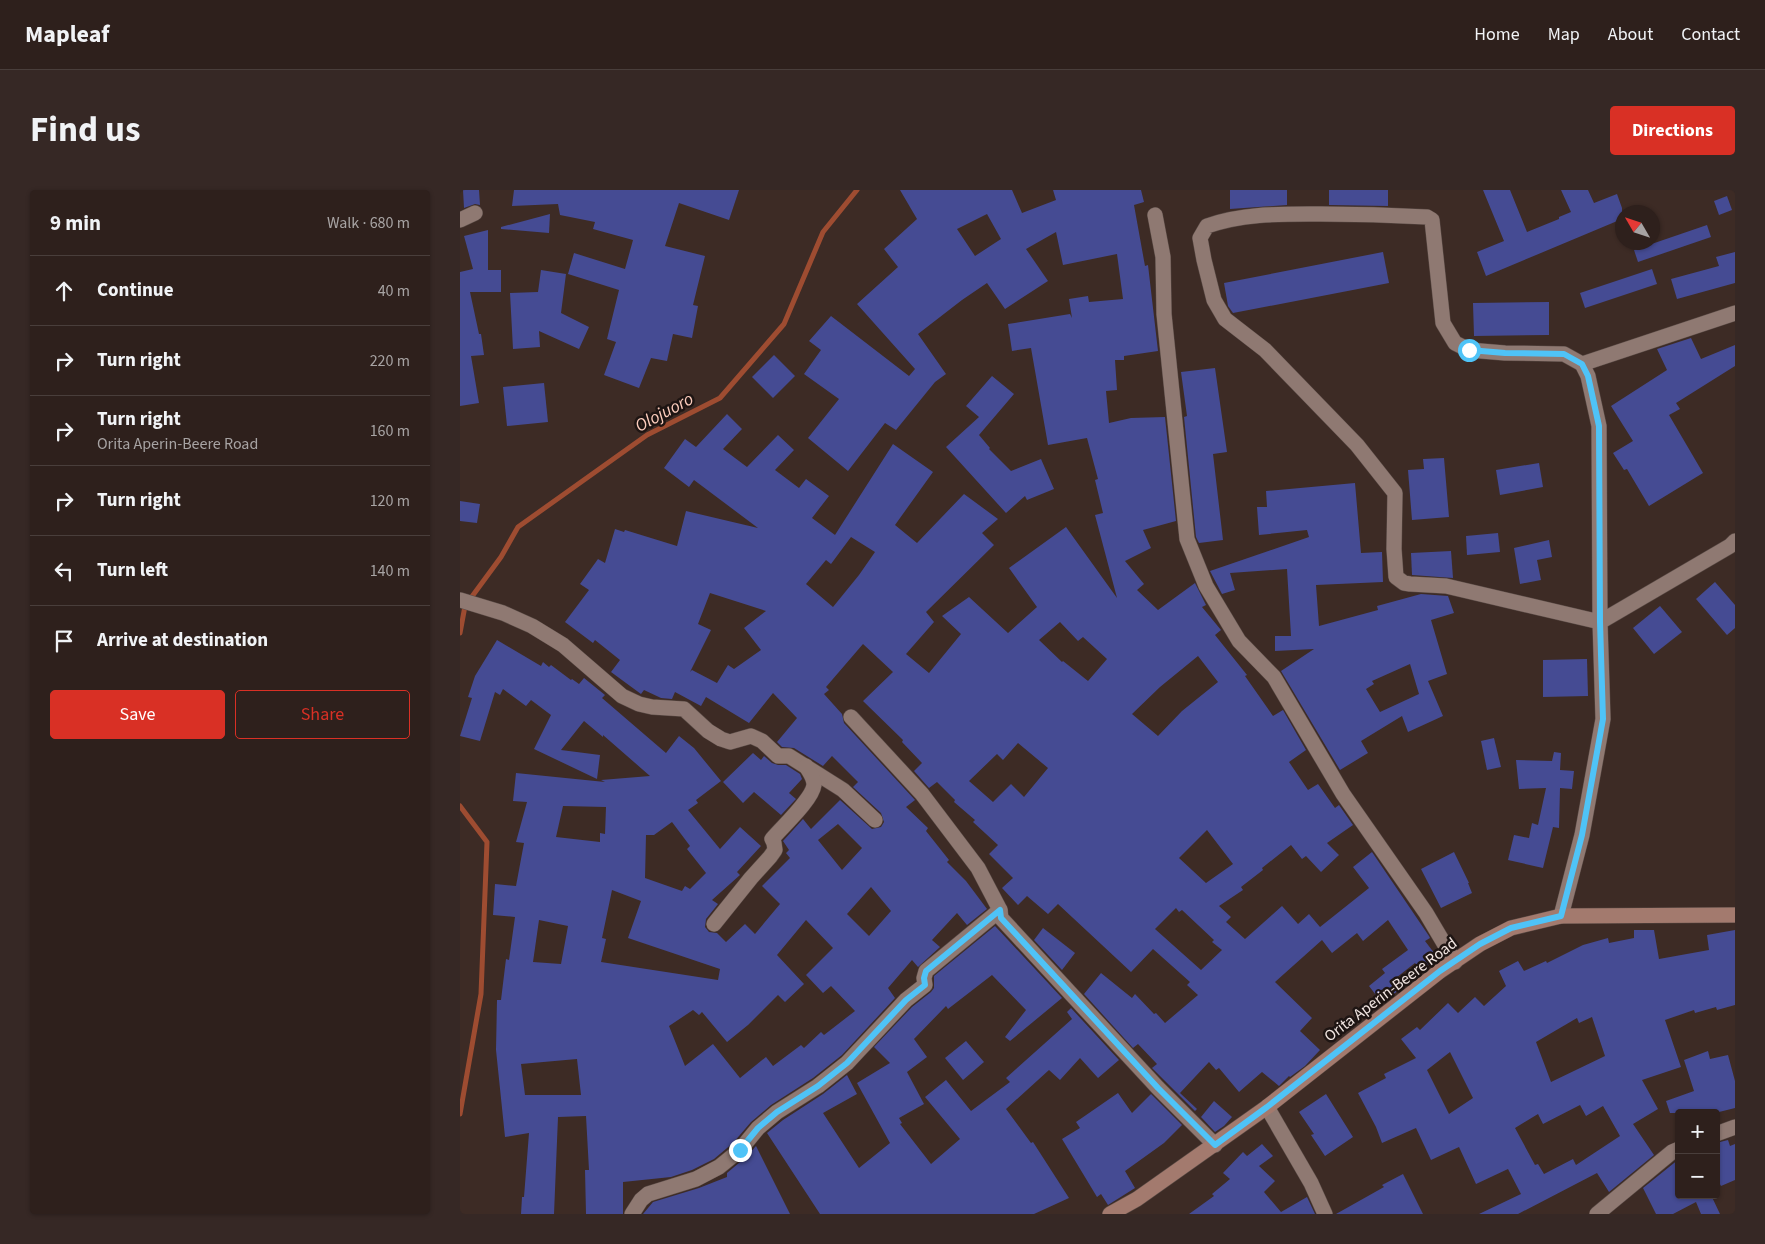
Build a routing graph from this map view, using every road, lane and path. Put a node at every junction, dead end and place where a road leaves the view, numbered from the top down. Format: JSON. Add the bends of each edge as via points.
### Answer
{"nodes":[{"id":1,"x":475,"y":213,"type":"dead end"},
{"id":2,"x":1155,"y":215,"type":"dead end"},
{"id":3,"x":460,"y":220,"type":"edge"},
{"id":4,"x":1735,"y":313,"type":"edge"},
{"id":5,"x":1582,"y":364,"type":"junction"},
{"id":6,"x":1735,"y":541,"type":"edge"},
{"id":7,"x":460,"y":600,"type":"edge"},
{"id":8,"x":1600,"y":622,"type":"junction"},
{"id":9,"x":851,"y":717,"type":"dead end"},
{"id":10,"x":806,"y":766,"type":"junction"},
{"id":11,"x":875,"y":820,"type":"dead end"},
{"id":12,"x":1000,"y":910,"type":"junction"},
{"id":13,"x":1735,"y":914,"type":"edge"},
{"id":14,"x":1561,"y":916,"type":"junction"},
{"id":15,"x":714,"y":924,"type":"dead end"},
{"id":16,"x":1455,"y":962,"type":"junction"},
{"id":17,"x":1267,"y":1107,"type":"junction"},
{"id":18,"x":1735,"y":1127,"type":"edge"},
{"id":19,"x":1720,"y":1133,"type":"edge"},
{"id":20,"x":1215,"y":1145,"type":"junction"},
{"id":21,"x":1675,"y":1151,"type":"edge"},
{"id":22,"x":632,"y":1214,"type":"edge"},
{"id":23,"x":1110,"y":1214,"type":"edge"},
{"id":24,"x":1325,"y":1214,"type":"edge"},
{"id":25,"x":1597,"y":1214,"type":"edge"}],
"edges":[{"from":1,"to":3,"type":"street"},
{"from":2,"to":16,"type":"street","via":[[1163,256],[1164,314],[1187,539],[1206,586],[1239,641],[1274,677],[1343,794],[1426,913]]},
{"from":4,"to":5,"type":"street"},
{"from":5,"to":8,"type":"street","via":[[1588,376],[1599,426]]},
{"from":5,"to":8,"type":"street","via":[[1564,354],[1469,350],[1455,343],[1443,323],[1432,220],[1427,216],[1280,214],[1230,218],[1207,226],[1200,238],[1214,300],[1225,319],[1271,356],[1357,445],[1395,493],[1396,577],[1404,583],[1446,586]]},
{"from":6,"to":8,"type":"street"},
{"from":7,"to":10,"type":"street","via":[[532,626],[563,645],[622,696],[652,707],[684,709],[721,739],[730,742],[751,736],[762,741],[778,756],[789,756]]},
{"from":8,"to":14,"type":"street","via":[[1603,719],[1582,835]]},
{"from":9,"to":12,"type":"street","via":[[922,794],[978,868]]},
{"from":10,"to":11,"type":"street","via":[[844,790]]},
{"from":10,"to":15,"type":"street","via":[[814,786],[772,839],[775,850],[770,857]]},
{"from":12,"to":20,"type":"street","via":[[1001,918]]},
{"from":12,"to":22,"type":"street","via":[[926,971],[925,985],[906,1000],[847,1063],[777,1112],[719,1167],[696,1179],[648,1194]]},
{"from":13,"to":14,"type":"main road","name":"Orita Aperin-Beere Road"},
{"from":14,"to":16,"type":"main road","name":"Orita Aperin-Beere Road","via":[[1511,928]]},
{"from":16,"to":17,"type":"main road","name":"Orita Aperin-Beere Road"},
{"from":17,"to":20,"type":"main road","name":"Orita Aperin-Beere Road"},
{"from":17,"to":24,"type":"street"},
{"from":18,"to":19,"type":"street"},
{"from":20,"to":23,"type":"main road","name":"Orita Aperin-Beere Road"},
{"from":21,"to":25,"type":"street"}]}
